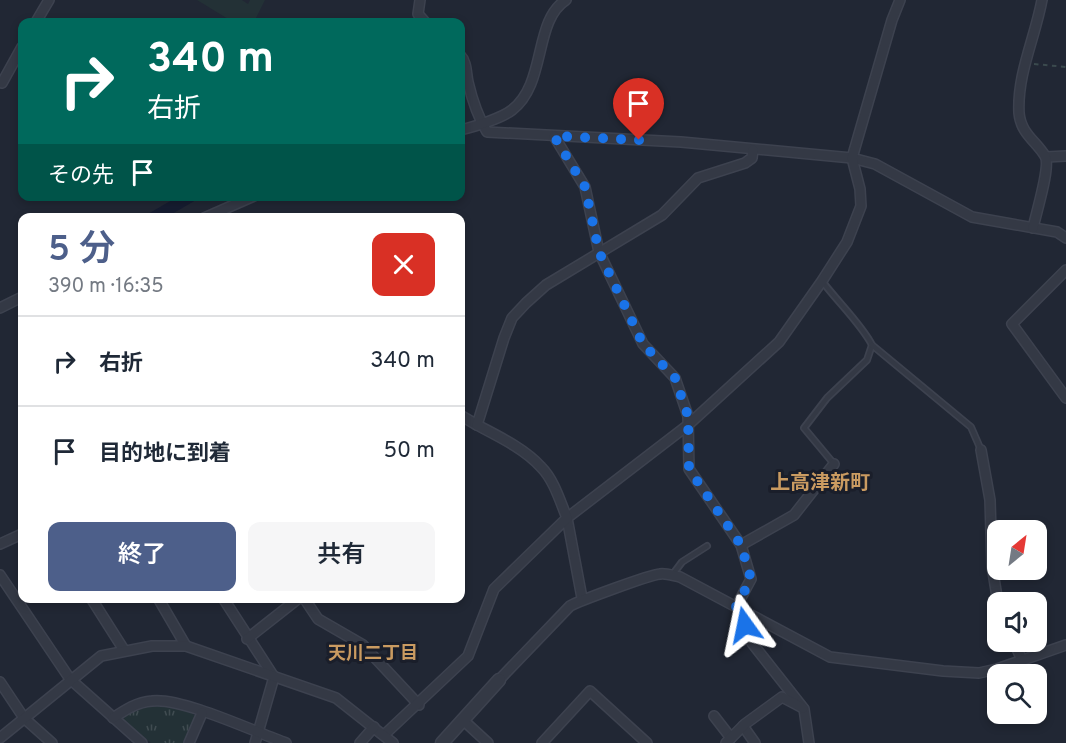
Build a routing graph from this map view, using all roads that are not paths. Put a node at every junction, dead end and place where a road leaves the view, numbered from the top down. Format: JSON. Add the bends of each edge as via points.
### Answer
{"nodes":[{"id":1,"x":49,"y":0,"type":"edge"},
{"id":2,"x":420,"y":0,"type":"edge"},
{"id":3,"x":566,"y":0,"type":"edge"},
{"id":4,"x":900,"y":0,"type":"edge"},
{"id":5,"x":1042,"y":0,"type":"edge"},
{"id":6,"x":38,"y":18,"type":"edge"},
{"id":7,"x":422,"y":18,"type":"edge"},
{"id":8,"x":18,"y":54,"type":"edge"},
{"id":9,"x":465,"y":65,"type":"edge"},
{"id":10,"x":2,"y":83,"type":"dead end"},
{"id":11,"x":482,"y":123,"type":"junction"},
{"id":12,"x":465,"y":128,"type":"edge"},
{"id":13,"x":554,"y":136,"type":"junction"},
{"id":14,"x":753,"y":150,"type":"junction"},
{"id":15,"x":1066,"y":156,"type":"edge"},
{"id":16,"x":1046,"y":157,"type":"junction"},
{"id":17,"x":852,"y":158,"type":"junction"},
{"id":18,"x":245,"y":201,"type":"edge"},
{"id":19,"x":225,"y":213,"type":"edge"},
{"id":20,"x":1034,"y":228,"type":"junction"},
{"id":21,"x":1066,"y":238,"type":"edge"},
{"id":22,"x":599,"y":252,"type":"junction"},
{"id":23,"x":1066,"y":270,"type":"edge"},
{"id":24,"x":822,"y":281,"type":"junction"},
{"id":25,"x":18,"y":299,"type":"edge"},
{"id":26,"x":0,"y":308,"type":"edge"},
{"id":27,"x":872,"y":345,"type":"junction"},
{"id":28,"x":1066,"y":398,"type":"edge"},
{"id":29,"x":465,"y":418,"type":"edge"},
{"id":30,"x":477,"y":425,"type":"junction"},
{"id":31,"x":688,"y":425,"type":"junction"},
{"id":32,"x":981,"y":450,"type":"joint"},
{"id":33,"x":834,"y":464,"type":"joint"},
{"id":34,"x":567,"y":518,"type":"junction"},
{"id":35,"x":18,"y":536,"type":"edge"},
{"id":36,"x":0,"y":544,"type":"edge"},
{"id":37,"x":741,"y":545,"type":"junction"},
{"id":38,"x":707,"y":546,"type":"dead end"},
{"id":39,"x":0,"y":575,"type":"edge"},
{"id":40,"x":672,"y":576,"type":"junction"},
{"id":41,"x":996,"y":592,"type":"edge"},
{"id":42,"x":582,"y":598,"type":"junction"},
{"id":43,"x":18,"y":602,"type":"edge"},
{"id":44,"x":19,"y":603,"type":"edge"},
{"id":45,"x":94,"y":603,"type":"edge"},
{"id":46,"x":161,"y":603,"type":"edge"},
{"id":47,"x":226,"y":603,"type":"edge"},
{"id":48,"x":293,"y":603,"type":"edge"},
{"id":49,"x":307,"y":603,"type":"edge"},
{"id":50,"x":740,"y":609,"type":"junction"},
{"id":51,"x":247,"y":639,"type":"junction"},
{"id":52,"x":1066,"y":645,"type":"edge"},
{"id":53,"x":186,"y":646,"type":"junction"},
{"id":54,"x":124,"y":650,"type":"junction"},
{"id":55,"x":1018,"y":652,"type":"edge"},
{"id":56,"x":1022,"y":660,"type":"junction"},
{"id":57,"x":274,"y":677,"type":"junction"},
{"id":58,"x":70,"y":679,"type":"junction"},
{"id":59,"x":499,"y":680,"type":"joint"},
{"id":60,"x":0,"y":682,"type":"edge"},
{"id":61,"x":419,"y":705,"type":"junction"},
{"id":62,"x":804,"y":709,"type":"junction"},
{"id":63,"x":202,"y":713,"type":"junction"},
{"id":64,"x":714,"y":716,"type":"dead end"},
{"id":65,"x":113,"y":717,"type":"junction"},
{"id":66,"x":24,"y":718,"type":"junction"},
{"id":67,"x":463,"y":720,"type":"junction"},
{"id":68,"x":743,"y":726,"type":"junction"},
{"id":69,"x":374,"y":727,"type":"junction"},
{"id":70,"x":258,"y":733,"type":"junction"},
{"id":71,"x":384,"y":735,"type":"junction"},
{"id":72,"x":0,"y":738,"type":"edge"},
{"id":73,"x":728,"y":740,"type":"edge"},
{"id":74,"x":52,"y":743,"type":"edge"},
{"id":75,"x":142,"y":743,"type":"edge"},
{"id":76,"x":189,"y":743,"type":"edge"},
{"id":77,"x":255,"y":743,"type":"edge"},
{"id":78,"x":286,"y":743,"type":"edge"},
{"id":79,"x":360,"y":743,"type":"edge"},
{"id":80,"x":393,"y":743,"type":"edge"},
{"id":81,"x":442,"y":743,"type":"edge"},
{"id":82,"x":488,"y":743,"type":"edge"},
{"id":83,"x":542,"y":743,"type":"edge"},
{"id":84,"x":647,"y":743,"type":"edge"},
{"id":85,"x":755,"y":743,"type":"edge"},
{"id":86,"x":809,"y":743,"type":"edge"}],
"edges":[{"from":1,"to":6,"type":"street"},
{"from":2,"to":7,"type":"street","via":[[418,14]]},
{"from":3,"to":11,"type":"street","via":[[553,15],[529,91],[512,111]]},
{"from":4,"to":17,"type":"street"},
{"from":5,"to":16,"type":"street","via":[[1020,84],[1019,116],[1029,139]]},
{"from":8,"to":10,"type":"street"},
{"from":9,"to":11,"type":"street"},
{"from":11,"to":12,"type":"street"},
{"from":11,"to":13,"type":"street","via":[[487,132]]},
{"from":13,"to":14,"type":"street"},
{"from":13,"to":22,"type":"street","via":[[585,187]]},
{"from":14,"to":17,"type":"street"},
{"from":14,"to":22,"type":"street","via":[[752,158],[745,164],[698,178],[662,215]]},
{"from":15,"to":16,"type":"street"},
{"from":16,"to":20,"type":"street","via":[[1048,170],[1037,202]]},
{"from":17,"to":20,"type":"street","via":[[875,164],[972,217]]},
{"from":17,"to":24,"type":"street","via":[[861,206],[847,242]]},
{"from":18,"to":19,"type":"street"},
{"from":20,"to":21,"type":"street","via":[[1057,232]]},
{"from":22,"to":30,"type":"street","via":[[546,285],[512,318]]},
{"from":22,"to":31,"type":"street","via":[[643,344],[675,378],[686,406]]},
{"from":23,"to":28,"type":"street","via":[[1012,324]]},
{"from":24,"to":27,"type":"lane"},
{"from":24,"to":31,"type":"street","via":[[779,342]]},
{"from":25,"to":26,"type":"street"},
{"from":27,"to":32,"type":"lane","via":[[971,427]]},
{"from":27,"to":33,"type":"lane","via":[[867,360],[826,398],[804,428]]},
{"from":29,"to":30,"type":"street"},
{"from":30,"to":34,"type":"street","via":[[542,467]]},
{"from":31,"to":34,"type":"street"},
{"from":31,"to":37,"type":"street","via":[[689,469]]},
{"from":32,"to":41,"type":"street","via":[[990,500]]},
{"from":33,"to":37,"type":"street","via":[[794,515]]},
{"from":34,"to":42,"type":"street"},
{"from":34,"to":61,"type":"street","via":[[494,589],[468,656]]},
{"from":35,"to":36,"type":"street"},
{"from":37,"to":50,"type":"street","via":[[751,579]]},
{"from":38,"to":40,"type":"lane","via":[[682,561]]},
{"from":39,"to":43,"type":"street"},
{"from":40,"to":42,"type":"street","via":[[661,573]]},
{"from":40,"to":50,"type":"street"},
{"from":42,"to":59,"type":"street"},
{"from":44,"to":58,"type":"street"},
{"from":45,"to":54,"type":"street"},
{"from":46,"to":53,"type":"street"},
{"from":47,"to":51,"type":"street"},
{"from":48,"to":51,"type":"street"},
{"from":49,"to":61,"type":"street","via":[[318,619],[363,645]]},
{"from":50,"to":56,"type":"street","via":[[830,657],[979,672]]},
{"from":50,"to":62,"type":"street","via":[[752,643]]},
{"from":51,"to":57,"type":"street"},
{"from":52,"to":56,"type":"street"},
{"from":53,"to":54,"type":"street"},
{"from":53,"to":57,"type":"street"},
{"from":54,"to":58,"type":"street","via":[[101,656]]},
{"from":55,"to":56,"type":"street"},
{"from":57,"to":69,"type":"street","via":[[336,699]]},
{"from":57,"to":70,"type":"street"},
{"from":58,"to":65,"type":"street"},
{"from":58,"to":66,"type":"street"},
{"from":59,"to":67,"type":"street"},
{"from":60,"to":66,"type":"street"},
{"from":61,"to":71,"type":"street"},
{"from":62,"to":68,"type":"street","via":[[782,697]]},
{"from":62,"to":86,"type":"street"},
{"from":63,"to":65,"type":"street","via":[[153,700]]},
{"from":63,"to":70,"type":"street"},
{"from":63,"to":76,"type":"street"},
{"from":64,"to":73,"type":"street"},
{"from":65,"to":75,"type":"street"},
{"from":66,"to":72,"type":"street"},
{"from":66,"to":74,"type":"street"},
{"from":67,"to":81,"type":"street"},
{"from":67,"to":82,"type":"street"},
{"from":68,"to":73,"type":"street"},
{"from":68,"to":85,"type":"street"},
{"from":69,"to":71,"type":"street"},
{"from":69,"to":79,"type":"street"},
{"from":70,"to":77,"type":"street"},
{"from":70,"to":78,"type":"street"},
{"from":71,"to":80,"type":"street"},
{"from":83,"to":84,"type":"street","via":[[590,691]]}]}
